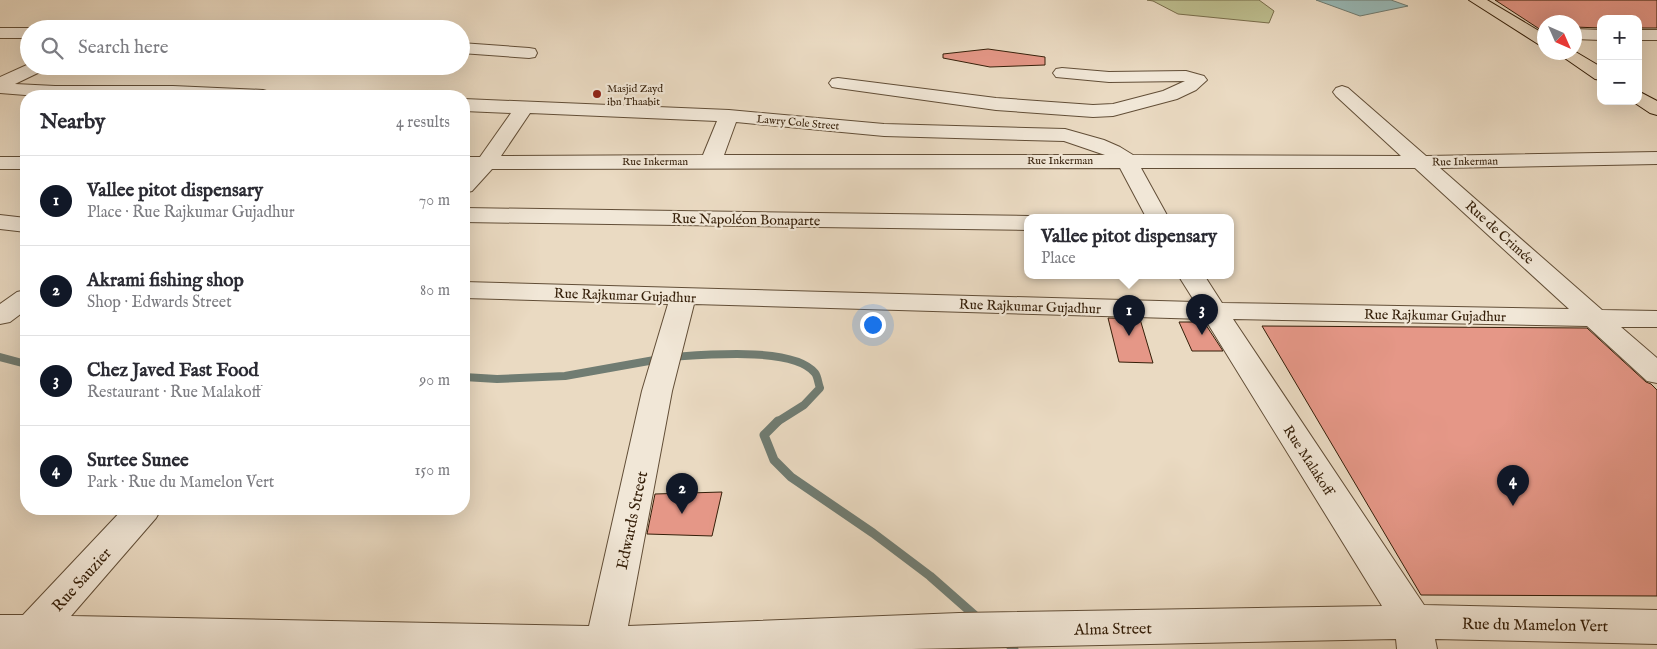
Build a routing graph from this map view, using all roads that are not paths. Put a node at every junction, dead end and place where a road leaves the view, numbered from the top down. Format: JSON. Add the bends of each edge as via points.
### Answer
{"nodes":[{"id":1,"x":1476,"y":0,"type":"edge"},
{"id":2,"x":0,"y":33,"type":"edge"},
{"id":3,"x":20,"y":33,"type":"edge"},
{"id":4,"x":1537,"y":34,"type":"edge"},
{"id":5,"x":1582,"y":34,"type":"edge"},
{"id":6,"x":1597,"y":35,"type":"edge"},
{"id":7,"x":1642,"y":35,"type":"edge"},
{"id":8,"x":1657,"y":35,"type":"edge"},
{"id":9,"x":470,"y":49,"type":"edge"},
{"id":10,"x":529,"y":54,"type":"dead end"},
{"id":11,"x":1577,"y":60,"type":"edge"},
{"id":12,"x":1597,"y":73,"type":"edge"},
{"id":13,"x":1062,"y":74,"type":"dead end"},
{"id":14,"x":20,"y":75,"type":"edge"},
{"id":15,"x":0,"y":84,"type":"edge"},
{"id":16,"x":838,"y":84,"type":"dead end"},
{"id":17,"x":0,"y":88,"type":"edge"},
{"id":18,"x":28,"y":90,"type":"edge"},
{"id":19,"x":1342,"y":92,"type":"dead end"},
{"id":20,"x":1642,"y":100,"type":"edge"},
{"id":21,"x":470,"y":105,"type":"edge"},
{"id":22,"x":524,"y":108,"type":"junction"},
{"id":23,"x":1657,"y":109,"type":"edge"},
{"id":24,"x":1093,"y":111,"type":"junction"},
{"id":25,"x":729,"y":116,"type":"junction"},
{"id":26,"x":1065,"y":135,"type":"junction"},
{"id":27,"x":1657,"y":158,"type":"edge"},
{"id":28,"x":1126,"y":160,"type":"junction"},
{"id":29,"x":711,"y":161,"type":"junction"},
{"id":30,"x":1421,"y":162,"type":"junction"},
{"id":31,"x":0,"y":163,"type":"edge"},
{"id":32,"x":20,"y":163,"type":"edge"},
{"id":33,"x":470,"y":163,"type":"edge"},
{"id":34,"x":486,"y":163,"type":"junction"},
{"id":35,"x":470,"y":180,"type":"edge"},
{"id":36,"x":1155,"y":214,"type":"edge"},
{"id":37,"x":470,"y":215,"type":"edge"},
{"id":38,"x":0,"y":222,"type":"edge"},
{"id":39,"x":1024,"y":223,"type":"edge"},
{"id":40,"x":20,"y":224,"type":"edge"},
{"id":41,"x":1194,"y":279,"type":"edge"},
{"id":42,"x":470,"y":290,"type":"edge"},
{"id":43,"x":683,"y":297,"type":"junction"},
{"id":44,"x":20,"y":302,"type":"edge"},
{"id":45,"x":1214,"y":311,"type":"junction"},
{"id":46,"x":0,"y":316,"type":"edge"},
{"id":47,"x":1595,"y":318,"type":"junction"},
{"id":48,"x":1657,"y":319,"type":"edge"},
{"id":49,"x":1657,"y":374,"type":"edge"},
{"id":50,"x":138,"y":515,"type":"edge"},
{"id":51,"x":1657,"y":627,"type":"edge"},
{"id":52,"x":1415,"y":636,"type":"edge"},
{"id":53,"x":17,"y":638,"type":"edge"},
{"id":54,"x":604,"y":647,"type":"edge"}],
"edges":[{"from":1,"to":4,"type":"main road"},
{"from":2,"to":3,"type":"street"},
{"from":5,"to":6,"type":"street"},
{"from":7,"to":8,"type":"street"},
{"from":9,"to":10,"type":"street"},
{"from":11,"to":12,"type":"main road"},
{"from":13,"to":24,"type":"street","via":[[1186,76],[1198,80],[1170,95],[1113,110]]},
{"from":14,"to":15,"type":"street"},
{"from":16,"to":24,"type":"street","via":[[996,104]]},
{"from":17,"to":18,"type":"street"},
{"from":19,"to":30,"type":"street","name":"Rue de Crimée"},
{"from":20,"to":23,"type":"main road"},
{"from":21,"to":22,"type":"street","name":"Lawry Cole Street"},
{"from":22,"to":25,"type":"street","name":"Lawry Cole Street"},
{"from":22,"to":34,"type":"street"},
{"from":24,"to":26,"type":"street","via":[[1060,123],[1059,130]]},
{"from":25,"to":26,"type":"street","name":"Lawry Cole Street","via":[[884,130]]},
{"from":25,"to":29,"type":"street"},
{"from":26,"to":28,"type":"street","name":"Lawry Cole Street","via":[[1097,144]]},
{"from":27,"to":30,"type":"street","name":"Rue Inkerman"},
{"from":28,"to":29,"type":"street","name":"Rue Inkerman"},
{"from":28,"to":30,"type":"street","name":"Rue Inkerman"},
{"from":28,"to":36,"type":"street"},
{"from":29,"to":34,"type":"street","name":"Rue Inkerman"},
{"from":30,"to":47,"type":"street","name":"Rue de Crimée"},
{"from":31,"to":32,"type":"street"},
{"from":33,"to":34,"type":"street","name":"Rue Inkerman"},
{"from":34,"to":35,"type":"street"},
{"from":37,"to":39,"type":"street","name":"Rue Napoléon Bonaparte"},
{"from":38,"to":40,"type":"street"},
{"from":41,"to":45,"type":"street","name":"Rue Malakoff"},
{"from":42,"to":43,"type":"street","name":"Rue Rajkumar Gujadhur"},
{"from":43,"to":45,"type":"street","name":"Rue Rajkumar Gujadhur"},
{"from":43,"to":54,"type":"street","name":"Edwards Street","via":[[657,392]]},
{"from":44,"to":46,"type":"street"},
{"from":45,"to":47,"type":"street","name":"Rue Rajkumar Gujadhur"},
{"from":45,"to":52,"type":"street","name":"Rue Malakoff"},
{"from":47,"to":48,"type":"street","name":"Rue Rajkumar Gujadhur"},
{"from":47,"to":49,"type":"street","name":"Rue de Crimée"},
{"from":50,"to":53,"type":"street","name":"Rue Sauzier"},
{"from":51,"to":52,"type":"street","name":"Rue du Mamelon Vert"},
{"from":52,"to":54,"type":"street","name":"Alma Street","via":[[959,630]]},
{"from":53,"to":54,"type":"street","name":"Alma Street"}]}
